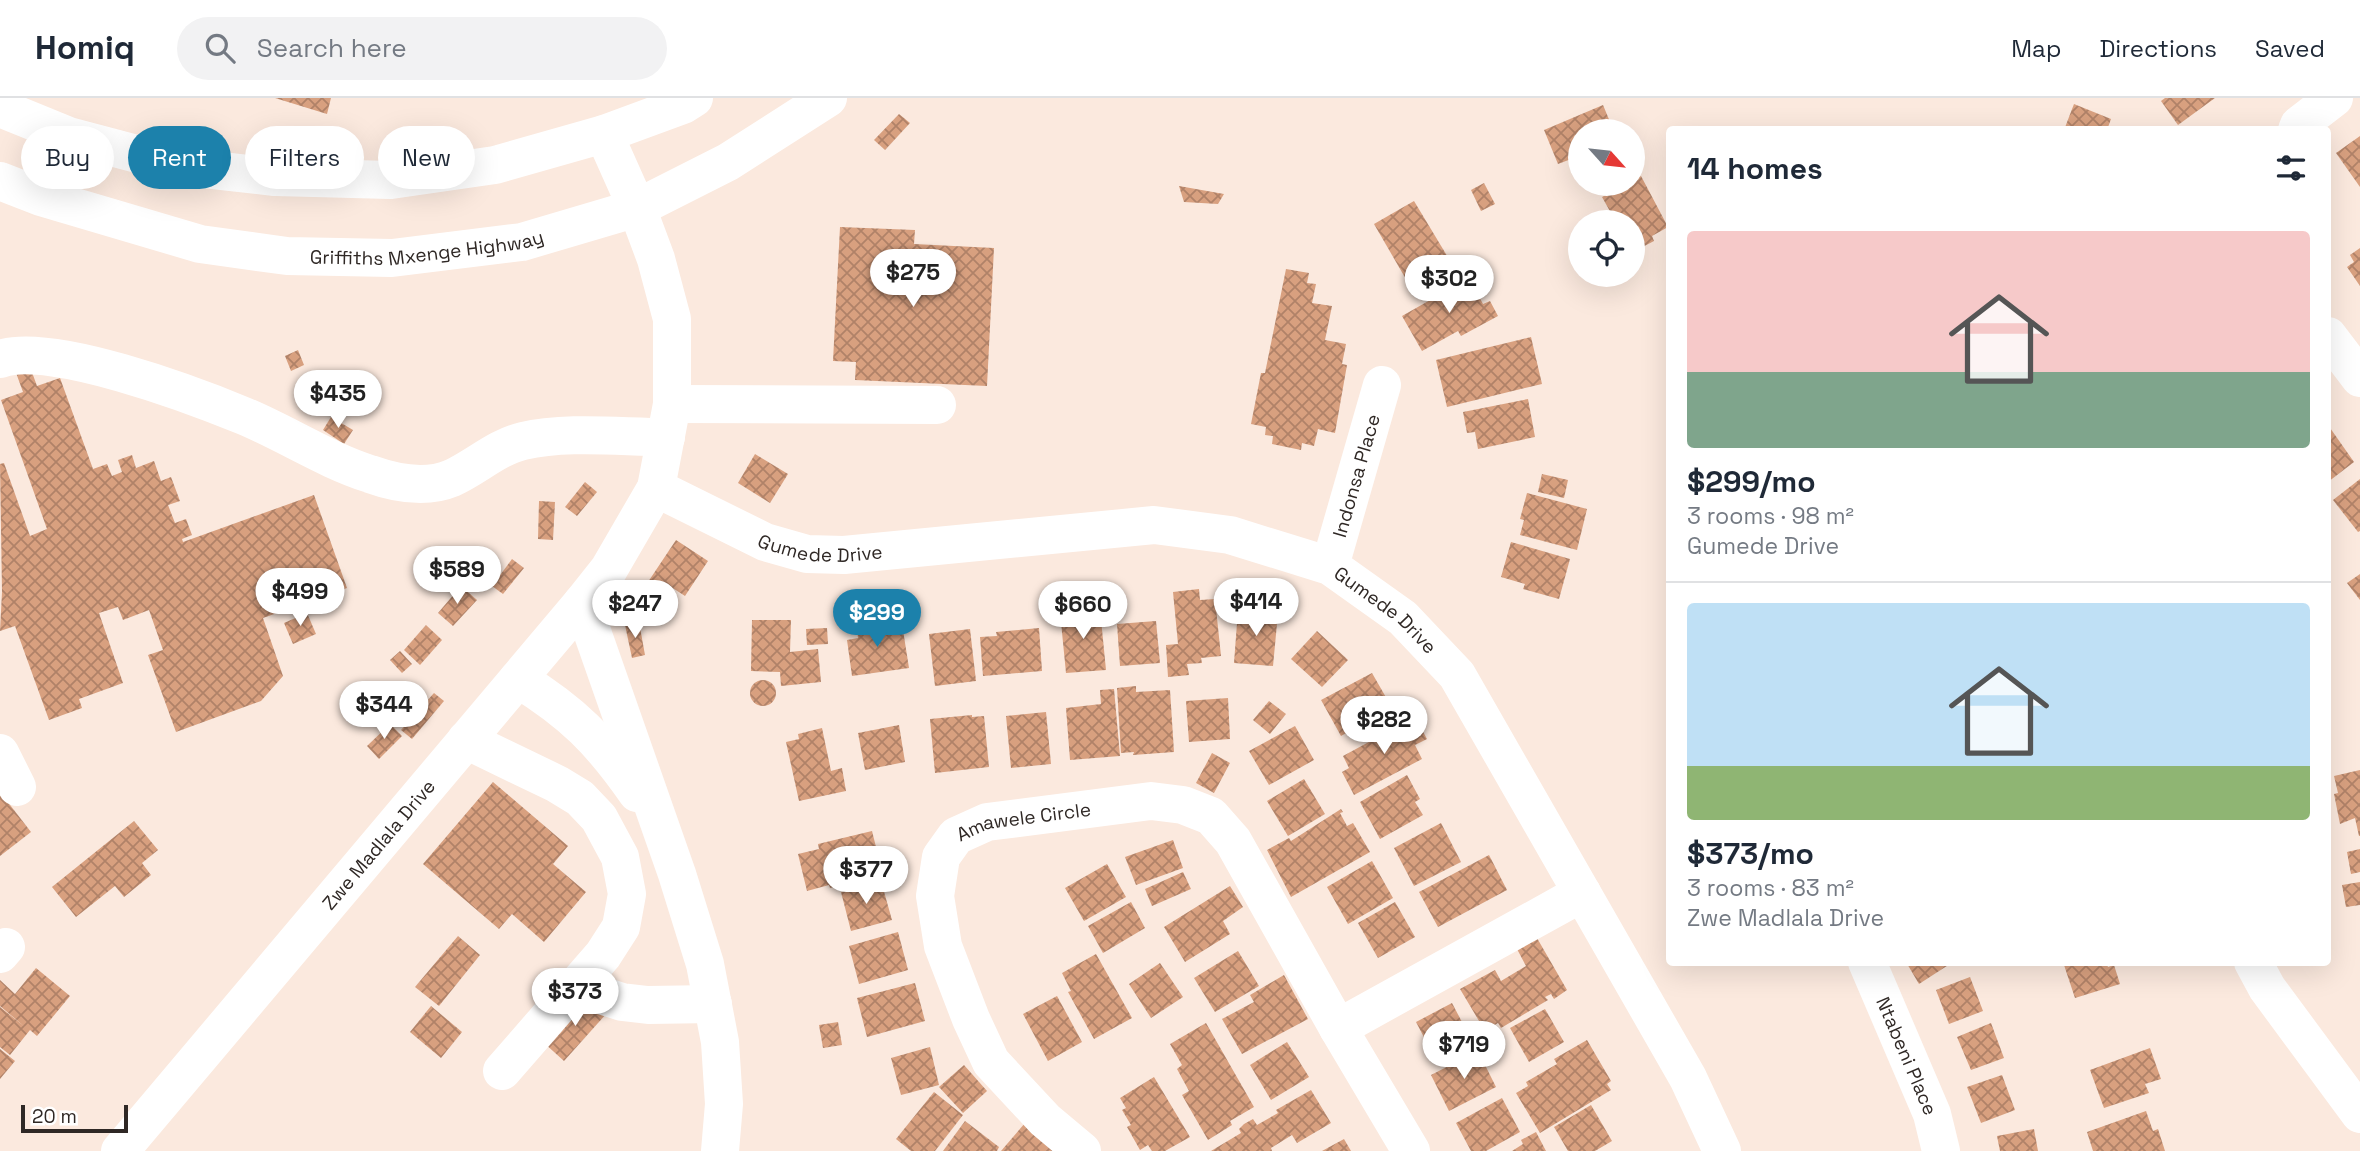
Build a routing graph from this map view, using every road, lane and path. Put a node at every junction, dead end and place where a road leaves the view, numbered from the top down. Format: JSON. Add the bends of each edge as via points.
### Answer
{"nodes":[{"id":1,"x":694,"y":98,"type":"edge"},
{"id":2,"x":828,"y":98,"type":"edge"},
{"id":3,"x":2333,"y":98,"type":"edge"},
{"id":4,"x":0,"y":108,"type":"edge"},
{"id":5,"x":2299,"y":126,"type":"edge"},
{"id":6,"x":604,"y":134,"type":"junction"},
{"id":7,"x":0,"y":181,"type":"edge"},
{"id":8,"x":638,"y":208,"type":"junction"},
{"id":9,"x":2331,"y":339,"type":"edge"},
{"id":10,"x":0,"y":359,"type":"edge"},
{"id":11,"x":2360,"y":378,"type":"edge"},
{"id":12,"x":1382,"y":385,"type":"dead end"},
{"id":13,"x":937,"y":405,"type":"dead end"},
{"id":14,"x":669,"y":420,"type":"junction"},
{"id":15,"x":656,"y":488,"type":"junction"},
{"id":16,"x":1330,"y":566,"type":"junction"},
{"id":17,"x":582,"y":603,"type":"junction"},
{"id":18,"x":518,"y":679,"type":"junction"},
{"id":19,"x":466,"y":740,"type":"junction"},
{"id":20,"x":0,"y":753,"type":"edge"},
{"id":21,"x":17,"y":787,"type":"dead end"},
{"id":22,"x":662,"y":829,"type":"junction"},
{"id":23,"x":1582,"y":893,"type":"junction"},
{"id":24,"x":1869,"y":966,"type":"edge"},
{"id":25,"x":2255,"y":966,"type":"edge"},
{"id":26,"x":576,"y":986,"type":"junction"},
{"id":27,"x":713,"y":1004,"type":"junction"},
{"id":28,"x":1338,"y":1028,"type":"junction"},
{"id":29,"x":502,"y":1070,"type":"dead end"},
{"id":30,"x":2360,"y":1114,"type":"edge"},
{"id":31,"x":120,"y":1151,"type":"edge"},
{"id":32,"x":720,"y":1151,"type":"edge"},
{"id":33,"x":1082,"y":1151,"type":"edge"},
{"id":34,"x":1411,"y":1151,"type":"edge"},
{"id":35,"x":1722,"y":1151,"type":"edge"},
{"id":36,"x":1941,"y":1151,"type":"edge"}],
"edges":[{"from":1,"to":6,"type":"street"},
{"from":2,"to":8,"type":"street","name":"Griffiths Mxenge Highway","via":[[728,162]]},
{"from":3,"to":5,"type":"street"},
{"from":4,"to":6,"type":"street","via":[[69,136],[186,167],[275,177],[391,180],[495,165]]},
{"from":6,"to":8,"type":"street","name":"Zwe Madlala Drive"},
{"from":7,"to":8,"type":"street","name":"Griffiths Mxenge Highway","via":[[200,244],[287,256],[392,258],[522,242]]},
{"from":8,"to":14,"type":"street","name":"Zwe Madlala Drive","via":[[672,319]]},
{"from":9,"to":11,"type":"street"},
{"from":10,"to":14,"type":"street","via":[[13,354],[75,360],[170,389],[245,417],[368,474],[401,483],[428,484],[451,478],[522,441]]},
{"from":12,"to":16,"type":"street","name":"Indonsa Place"},
{"from":13,"to":14,"type":"street"},
{"from":14,"to":15,"type":"street","name":"Zwe Madlala Drive"},
{"from":15,"to":16,"type":"street","name":"Gumede Drive","via":[[765,542],[807,554],[844,555],[1154,525],[1230,535]]},
{"from":15,"to":17,"type":"street","name":"Zwe Madlala Drive","via":[[609,569]]},
{"from":16,"to":23,"type":"street","name":"Gumede Drive","via":[[1403,618],[1457,675]]},
{"from":17,"to":18,"type":"street","name":"Zwe Madlala Drive"},
{"from":17,"to":22,"type":"street"},
{"from":18,"to":19,"type":"street","name":"Zwe Madlala Drive"},
{"from":18,"to":22,"type":"street","via":[[565,710],[589,733]]},
{"from":19,"to":26,"type":"street","via":[[580,798],[599,818],[620,857],[627,894],[621,928]]},
{"from":19,"to":31,"type":"street","name":"Zwe Madlala Drive"},
{"from":20,"to":21,"type":"street"},
{"from":22,"to":27,"type":"street","via":[[705,964]]},
{"from":23,"to":28,"type":"street"},
{"from":23,"to":35,"type":"street","name":"Gumede Drive","via":[[1688,1078]]},
{"from":24,"to":36,"type":"street","name":"Ntabeni Place","via":[[1932,1114]]},
{"from":25,"to":30,"type":"street"},
{"from":26,"to":27,"type":"street","via":[[622,1002]]},
{"from":26,"to":29,"type":"street"},
{"from":27,"to":32,"type":"street","via":[[724,1104]]},
{"from":28,"to":33,"type":"street","name":"Amawele Circle","via":[[1233,841],[1211,816],[1182,805],[1151,801],[987,822],[956,836],[941,858],[935,897],[943,946],[971,1019],[991,1062],[1045,1120]]},
{"from":28,"to":34,"type":"street","name":"Amawele Circle"}]}
